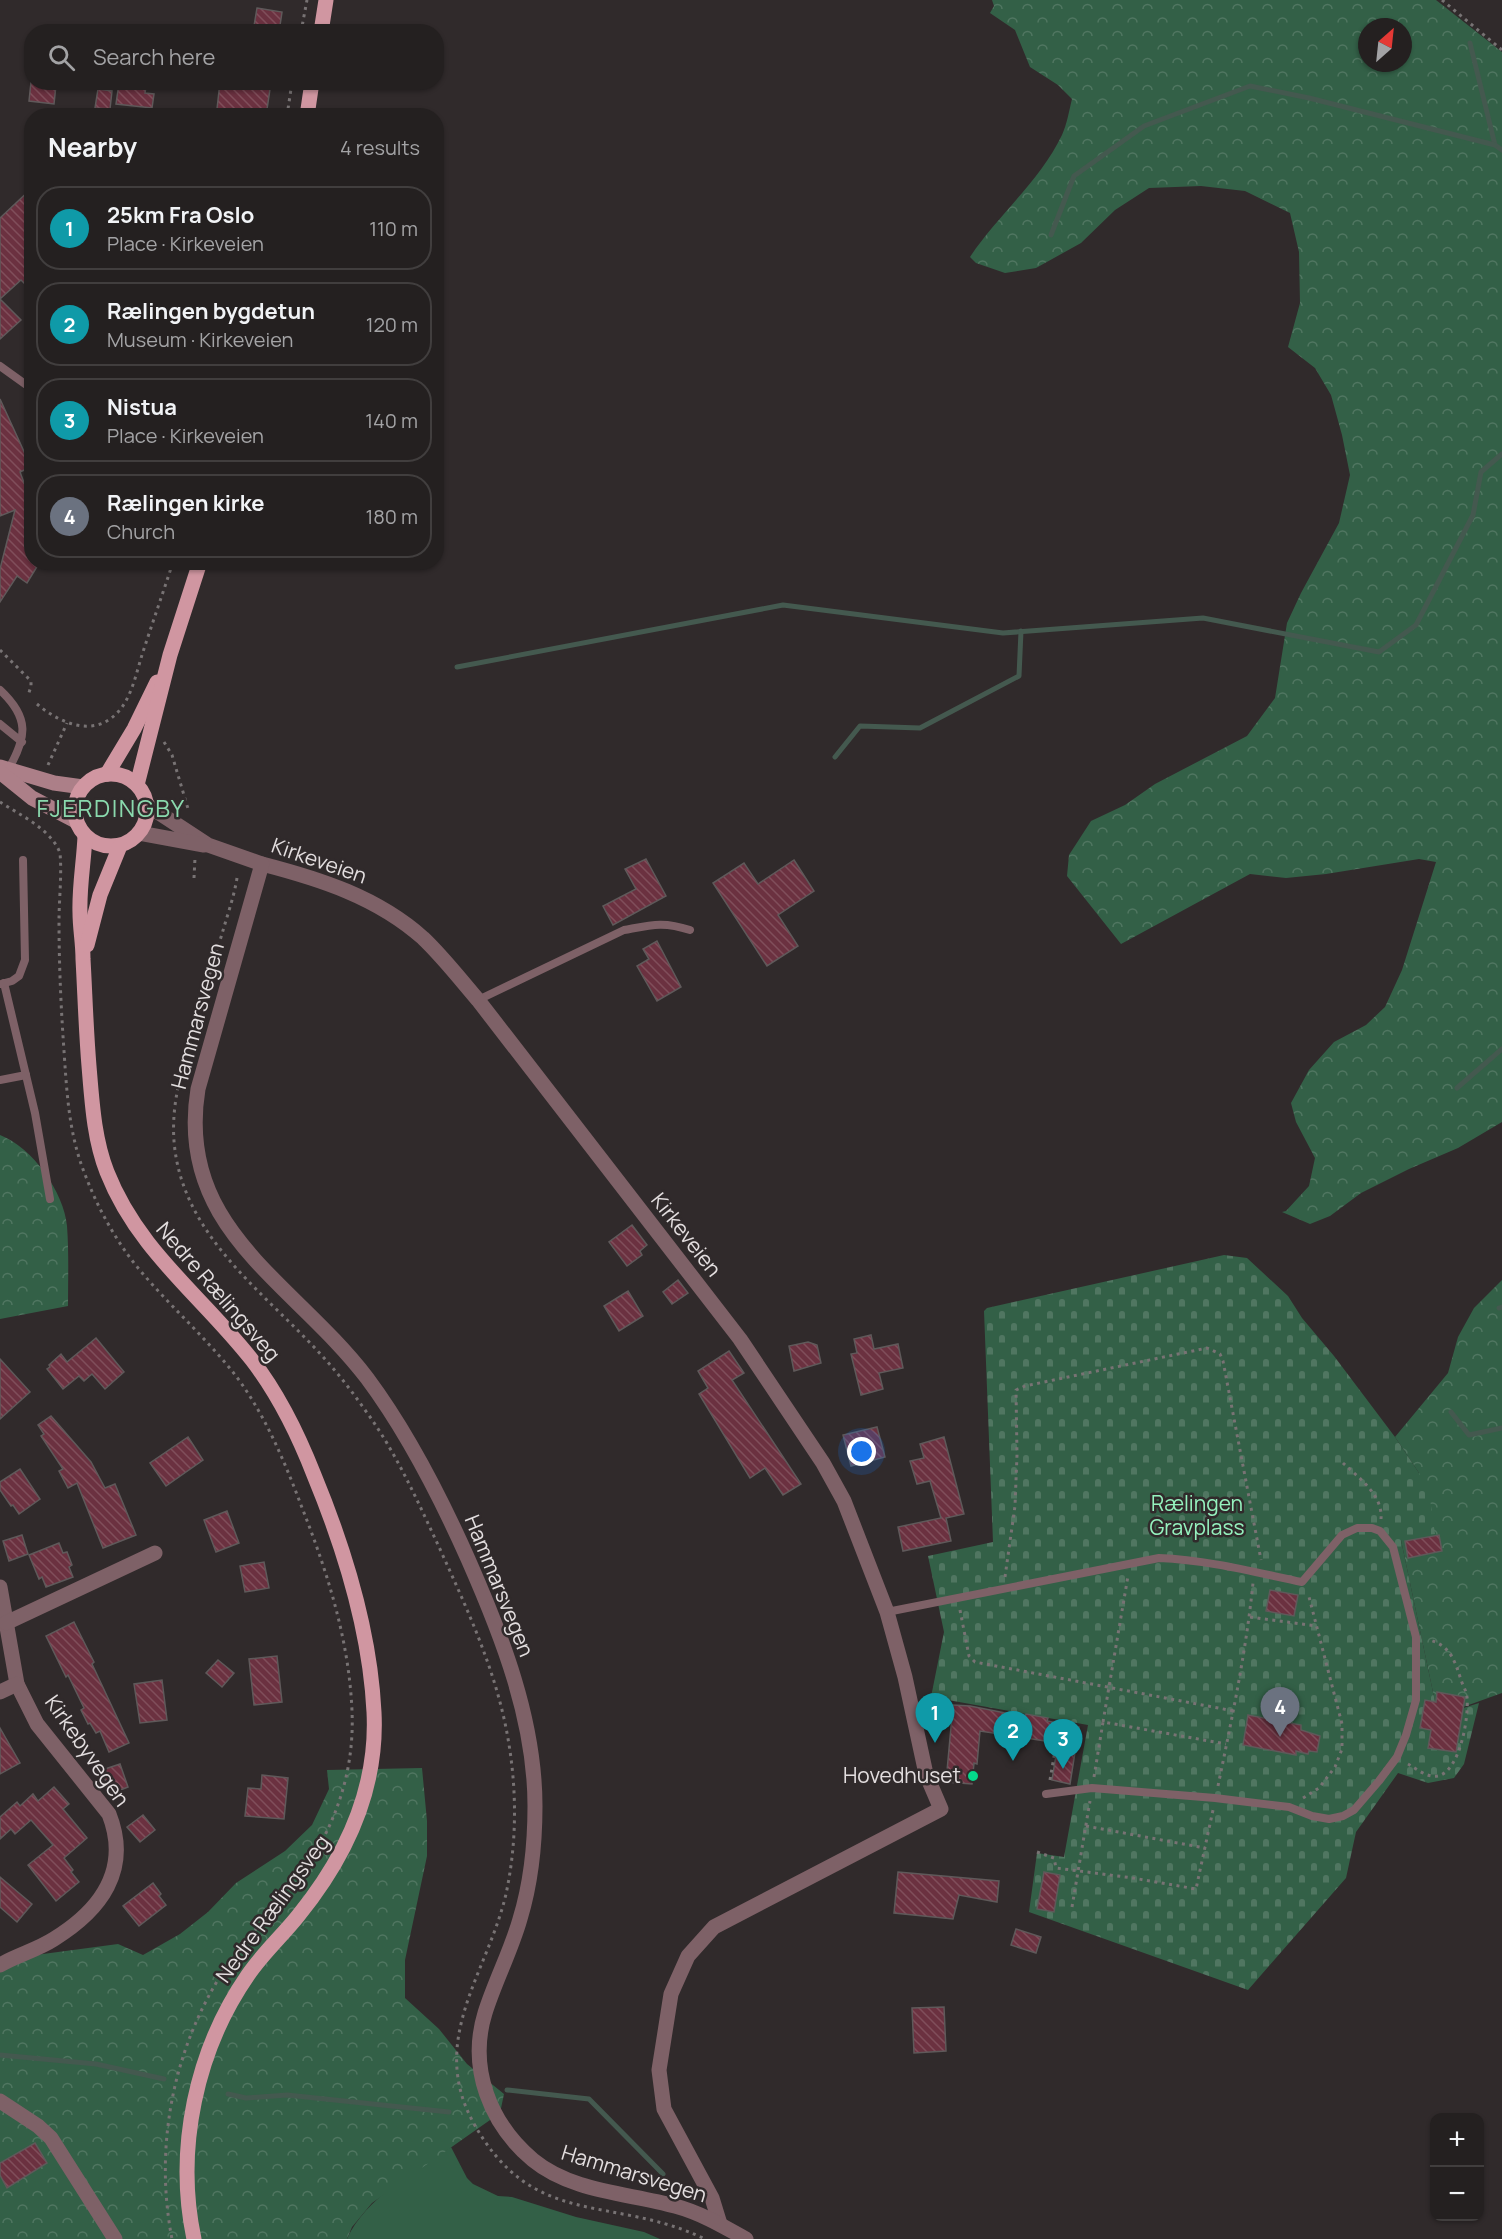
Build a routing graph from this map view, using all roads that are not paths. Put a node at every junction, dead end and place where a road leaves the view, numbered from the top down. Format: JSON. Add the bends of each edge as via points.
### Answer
{"nodes":[{"id":1,"x":326,"y":0,"type":"edge"},
{"id":2,"x":322,"y":24,"type":"edge"},
{"id":3,"x":311,"y":90,"type":"edge"},
{"id":4,"x":308,"y":108,"type":"edge"},
{"id":5,"x":0,"y":366,"type":"edge"},
{"id":6,"x":24,"y":383,"type":"edge"},
{"id":7,"x":197,"y":570,"type":"edge"},
{"id":8,"x":170,"y":655,"type":"junction"},
{"id":9,"x":0,"y":690,"type":"edge"},
{"id":10,"x":0,"y":724,"type":"edge"},
{"id":11,"x":22,"y":742,"type":"junction"},
{"id":12,"x":3,"y":771,"type":"edge"},
{"id":13,"x":107,"y":774,"type":"junction"},
{"id":14,"x":137,"y":785,"type":"junction"},
{"id":15,"x":83,"y":787,"type":"junction"},
{"id":16,"x":147,"y":805,"type":"junction"},
{"id":17,"x":76,"y":821,"type":"junction"},
{"id":18,"x":139,"y":833,"type":"junction"},
{"id":19,"x":85,"y":836,"type":"junction"},
{"id":20,"x":208,"y":845,"type":"junction"},
{"id":21,"x":120,"y":846,"type":"junction"},
{"id":22,"x":23,"y":860,"type":"dead end"},
{"id":23,"x":262,"y":864,"type":"junction"},
{"id":24,"x":690,"y":930,"type":"dead end"},
{"id":25,"x":83,"y":959,"type":"junction"},
{"id":26,"x":2,"y":984,"type":"edge"},
{"id":27,"x":478,"y":1000,"type":"junction"},
{"id":28,"x":26,"y":1075,"type":"junction"},
{"id":29,"x":0,"y":1080,"type":"edge"},
{"id":30,"x":50,"y":1199,"type":"dead end"},
{"id":31,"x":155,"y":1553,"type":"dead end"},
{"id":32,"x":0,"y":1587,"type":"edge"},
{"id":33,"x":886,"y":1612,"type":"junction"},
{"id":34,"x":6,"y":1623,"type":"junction"},
{"id":35,"x":17,"y":1684,"type":"junction"},
{"id":36,"x":0,"y":1692,"type":"edge"},
{"id":37,"x":1046,"y":1794,"type":"road end"},
{"id":38,"x":0,"y":1965,"type":"edge"},
{"id":39,"x":0,"y":2101,"type":"edge"},
{"id":40,"x":720,"y":2224,"type":"junction"},
{"id":41,"x":115,"y":2239,"type":"edge"},
{"id":42,"x":194,"y":2239,"type":"edge"},
{"id":43,"x":746,"y":2239,"type":"edge"}],
"edges":[{"from":1,"to":2,"type":"main road"},
{"from":3,"to":4,"type":"main road"},
{"from":5,"to":6,"type":"lane"},
{"from":7,"to":8,"type":"main road"},
{"from":8,"to":13,"type":"main road"},
{"from":8,"to":14,"type":"main road"},
{"from":9,"to":11,"type":"lane","via":[[22,717]]},
{"from":10,"to":11,"type":"lane"},
{"from":11,"to":12,"type":"lane"},
{"from":12,"to":15,"type":"main road"},
{"from":12,"to":17,"type":"main road","via":[[32,798]]},
{"from":13,"to":14,"type":"main road","via":[[124,776]]},
{"from":13,"to":15,"type":"main road"},
{"from":14,"to":16,"type":"main road"},
{"from":15,"to":17,"type":"main road","via":[[75,803]]},
{"from":16,"to":18,"type":"main road","via":[[146,820]]},
{"from":16,"to":20,"type":"street","name":"Kirkeveien"},
{"from":17,"to":19,"type":"main road"},
{"from":18,"to":20,"type":"street","name":"Kirkeveien"},
{"from":18,"to":21,"type":"main road"},
{"from":19,"to":21,"type":"main road","via":[[101,845]]},
{"from":19,"to":25,"type":"main road","name":"Nedre Rælingsveg","via":[[80,911]]},
{"from":20,"to":23,"type":"street","name":"Kirkeveien"},
{"from":21,"to":25,"type":"main road","name":"Nedre Rælingsveg","via":[[100,895]]},
{"from":22,"to":26,"type":"lane","via":[[25,960],[19,976]]},
{"from":23,"to":27,"type":"street","name":"Kirkeveien","via":[[329,882],[383,909],[428,943]]},
{"from":23,"to":40,"type":"street","name":"Hammarsvegen","via":[[198,1089],[194,1125],[198,1159],[215,1207],[235,1237],[349,1355],[400,1425],[469,1561],[517,1689],[532,1764],[532,1855],[520,1921],[482,2025],[479,2064],[485,2092],[500,2122],[525,2152],[546,2169],[578,2183],[671,2205]]},
{"from":24,"to":27,"type":"lane","via":[[672,924],[624,930]]},
{"from":25,"to":42,"type":"main road","name":"Nedre Rælingsveg","via":[[91,1092],[106,1171],[147,1243],[237,1342],[283,1408],[324,1498],[353,1582],[367,1646],[375,1715],[368,1789],[354,1828],[321,1886],[242,1984],[205,2061],[188,2154]]},
{"from":26,"to":28,"type":"lane"},
{"from":27,"to":33,"type":"street","name":"Kirkeveien","via":[[740,1339],[844,1501]]},
{"from":28,"to":29,"type":"lane"},
{"from":28,"to":30,"type":"lane"},
{"from":31,"to":34,"type":"street"},
{"from":32,"to":34,"type":"street","name":"Kirkebyvegen"},
{"from":33,"to":37,"type":"lane","via":[[1159,1558],[1189,1559],[1302,1582],[1342,1535],[1357,1528],[1380,1531],[1394,1547],[1416,1637],[1416,1700],[1397,1757],[1354,1810],[1329,1819],[1289,1807],[1215,1798],[1092,1788]]},
{"from":33,"to":40,"type":"street","name":"Kirkeveien","via":[[926,1774],[941,1809],[714,1927],[688,1956],[671,1994],[659,2070],[664,2109],[712,2198]]},
{"from":34,"to":35,"type":"street","name":"Kirkebyvegen"},
{"from":35,"to":36,"type":"street","name":"Kirkebyvegen"},
{"from":35,"to":38,"type":"street","name":"Kirkebyvegen","via":[[37,1724],[109,1814],[114,1827],[116,1862],[107,1889],[87,1913],[54,1939]]},
{"from":39,"to":41,"type":"street","via":[[51,2138]]},
{"from":40,"to":43,"type":"street","name":"Hammarsvegen"}]}
